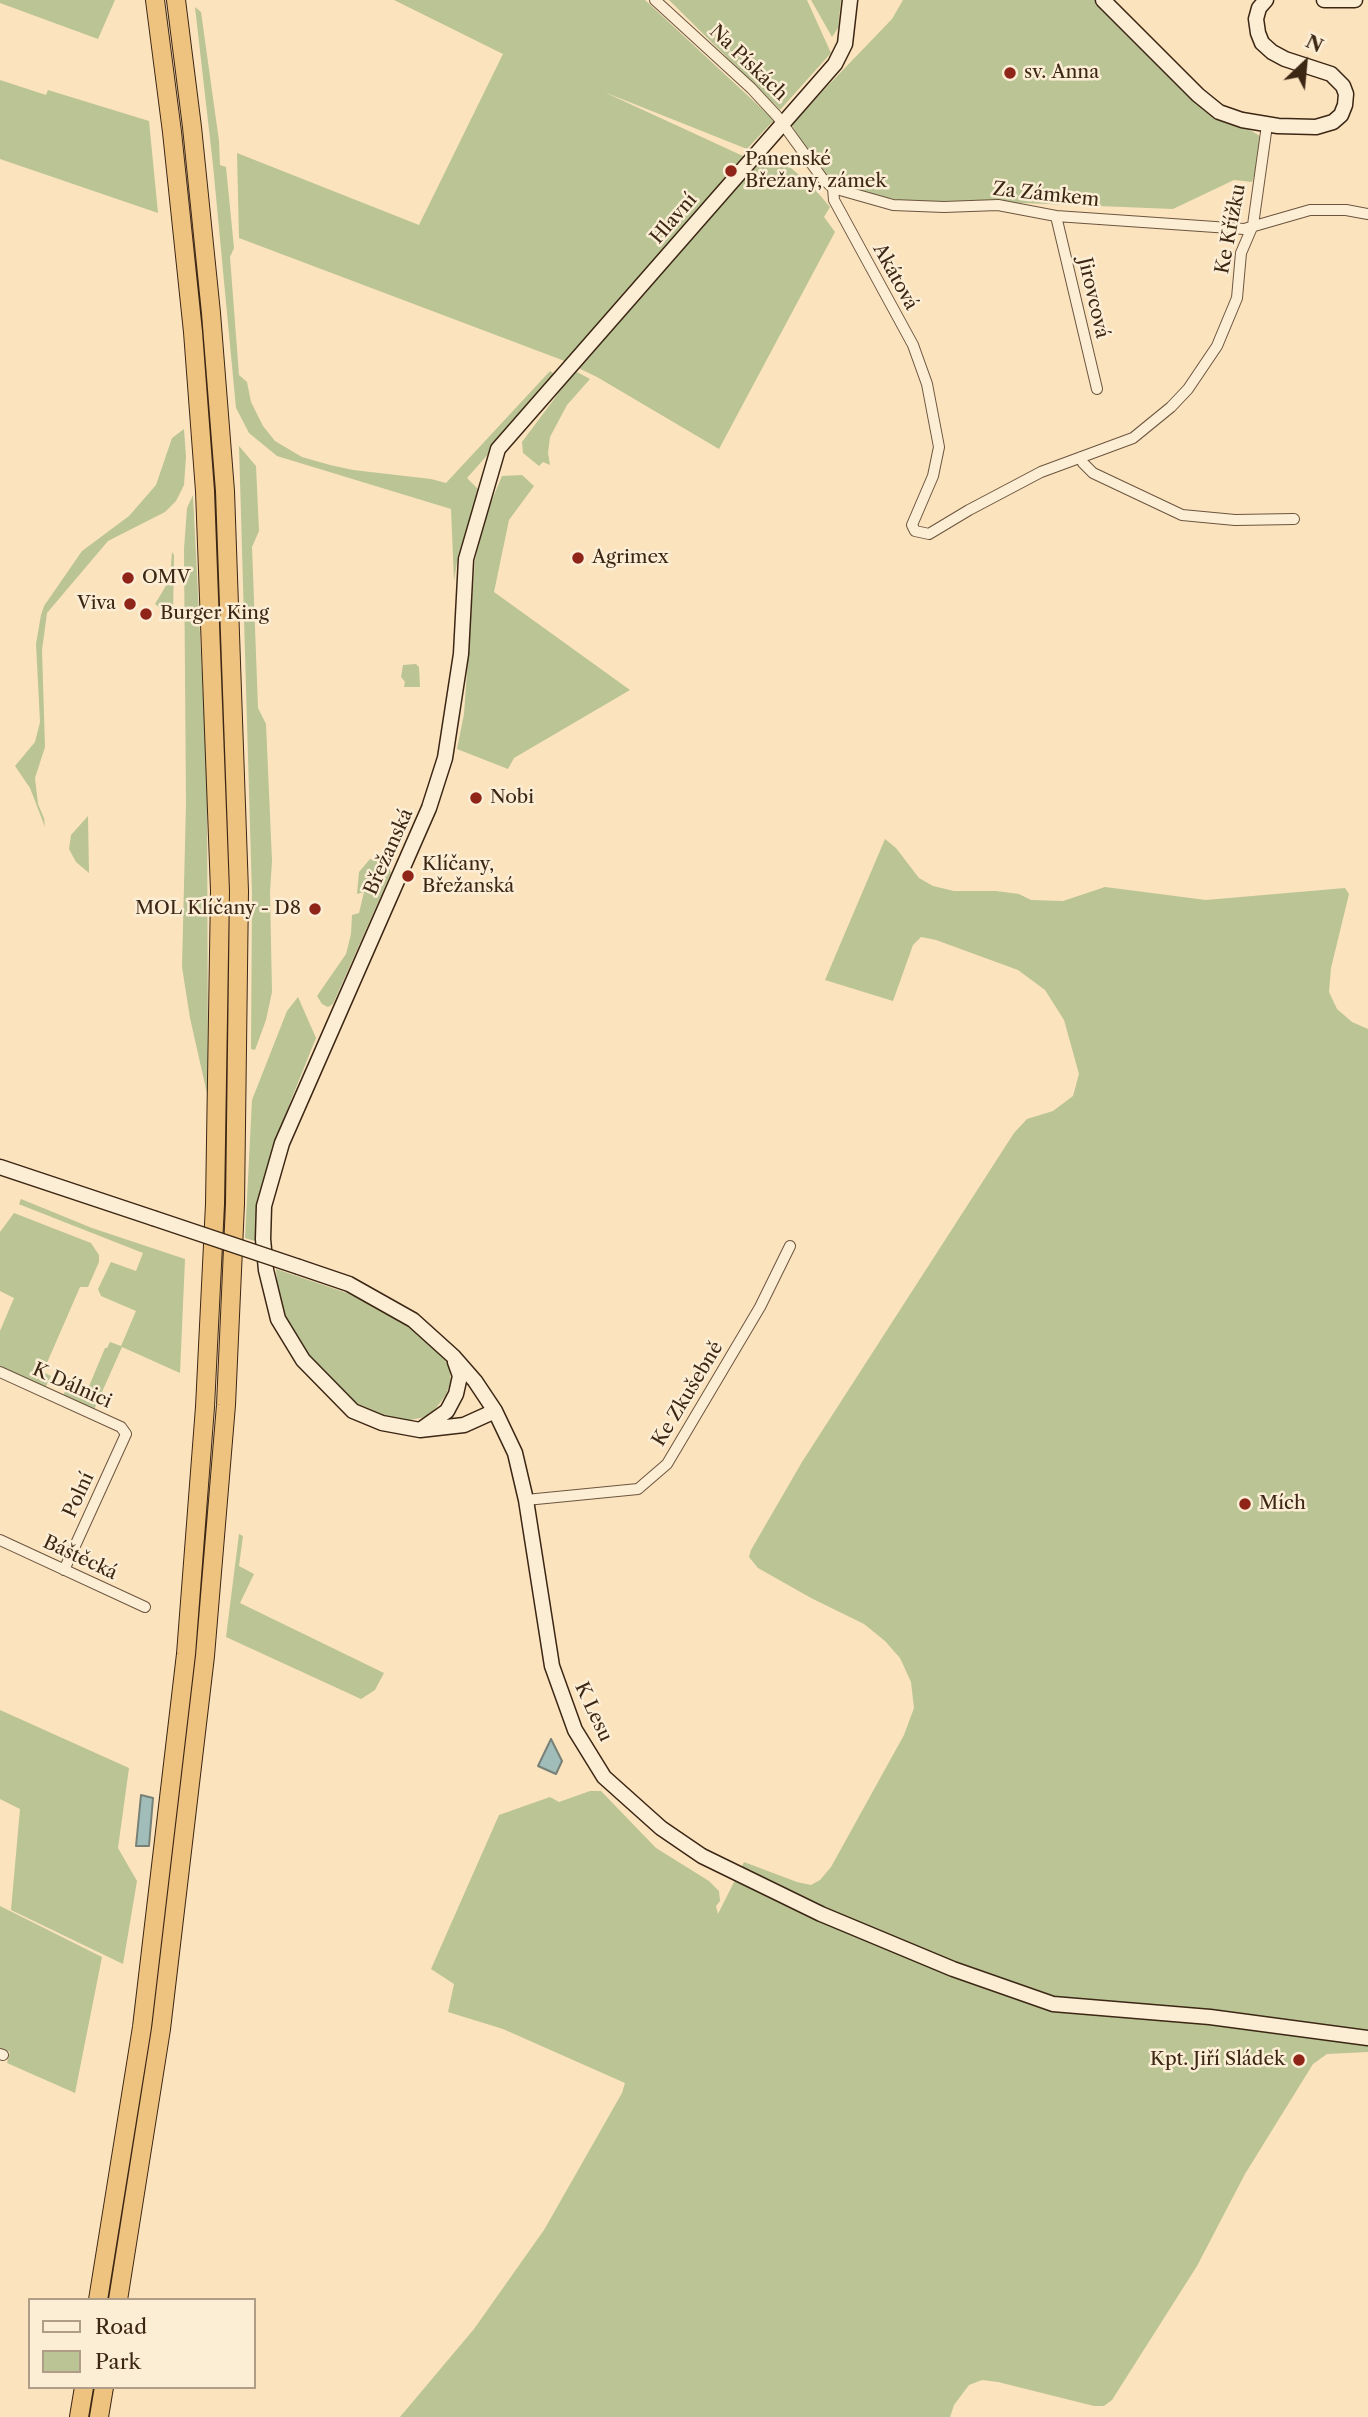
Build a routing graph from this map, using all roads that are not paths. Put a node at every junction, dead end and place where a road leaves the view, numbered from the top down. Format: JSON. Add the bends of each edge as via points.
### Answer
{"nodes":[{"id":1,"x":155,"y":0,"type":"edge"},
{"id":2,"x":176,"y":0,"type":"edge"},
{"id":3,"x":655,"y":0,"type":"edge"},
{"id":4,"x":850,"y":0,"type":"edge"},
{"id":5,"x":1104,"y":0,"type":"edge"},
{"id":6,"x":1266,"y":0,"type":"edge"},
{"id":7,"x":1324,"y":0,"type":"edge"},
{"id":8,"x":1354,"y":0,"type":"edge"},
{"id":9,"x":783,"y":125,"type":"junction"},
{"id":10,"x":1267,"y":125,"type":"junction"},
{"id":11,"x":833,"y":188,"type":"junction"},
{"id":12,"x":1368,"y":214,"type":"edge"},
{"id":13,"x":1056,"y":216,"type":"junction"},
{"id":14,"x":1253,"y":225,"type":"junction"},
{"id":15,"x":1097,"y":389,"type":"dead end"},
{"id":16,"x":498,"y":449,"type":"joint"},
{"id":17,"x":1081,"y":457,"type":"junction"},
{"id":18,"x":1063,"y":464,"type":"joint"},
{"id":19,"x":1294,"y":519,"type":"dead end"},
{"id":20,"x":0,"y":1167,"type":"edge"},
{"id":21,"x":790,"y":1246,"type":"dead end"},
{"id":22,"x":454,"y":1357,"type":"junction"},
{"id":23,"x":0,"y":1372,"type":"edge"},
{"id":24,"x":495,"y":1411,"type":"junction"},
{"id":25,"x":420,"y":1430,"type":"junction"},
{"id":26,"x":126,"y":1434,"type":"joint"},
{"id":27,"x":527,"y":1500,"type":"junction"},
{"id":28,"x":0,"y":1540,"type":"edge"},
{"id":29,"x":64,"y":1570,"type":"junction"},
{"id":30,"x":145,"y":1607,"type":"dead end"},
{"id":31,"x":1368,"y":2038,"type":"edge"},
{"id":32,"x":98,"y":2298,"type":"edge"},
{"id":33,"x":118,"y":2298,"type":"edge"},
{"id":34,"x":84,"y":2389,"type":"edge"},
{"id":35,"x":104,"y":2389,"type":"edge"},
{"id":36,"x":79,"y":2417,"type":"edge"},
{"id":37,"x":99,"y":2417,"type":"edge"}],
"edges":[{"from":1,"to":32,"type":"highway","via":[[177,172],[205,491],[220,891],[216,1178],[186,1654],[142,2027]]},
{"from":2,"to":33,"type":"highway","via":[[210,300],[225,491],[239,891],[236,1204],[226,1405],[205,1656],[161,2029]]},
{"from":3,"to":9,"type":"street","name":"Na Pískách","via":[[751,88]]},
{"from":4,"to":9,"type":"street","name":"Hlavní","via":[[842,53]]},
{"from":5,"to":10,"type":"street","via":[[1213,109]]},
{"from":6,"to":10,"type":"street","via":[[1256,19],[1262,43],[1279,56],[1334,76],[1346,98],[1341,115],[1329,124],[1312,128]]},
{"from":7,"to":8,"type":"street"},
{"from":9,"to":11,"type":"street"},
{"from":9,"to":16,"type":"street","name":"Hlavní"},
{"from":10,"to":14,"type":"street","name":"Ke Křížku"},
{"from":11,"to":13,"type":"street","name":"Za Zámkem","via":[[893,205],[998,205]]},
{"from":11,"to":18,"type":"street","name":"Akátová","via":[[834,200],[913,345],[927,384],[939,447],[933,476],[913,522],[915,531],[929,534],[1017,484]]},
{"from":12,"to":14,"type":"street","name":"Za Zámkem","via":[[1310,210]]},
{"from":13,"to":14,"type":"street","name":"Za Zámkem","via":[[1244,229]]},
{"from":13,"to":15,"type":"street","name":"Jirovcová"},
{"from":14,"to":17,"type":"street","name":"Ke Křížku","via":[[1241,253],[1237,298],[1227,325],[1188,389],[1133,438]]},
{"from":16,"to":25,"type":"street","name":"Břežanská","via":[[466,559],[461,654],[441,771],[429,808],[282,1143],[264,1206],[266,1270],[278,1319],[303,1360],[353,1411],[382,1423]]},
{"from":17,"to":18,"type":"street","name":"Ke Křížku"},
{"from":17,"to":19,"type":"street","via":[[1093,473],[1182,515]]},
{"from":20,"to":22,"type":"street","bridge":true,"via":[[349,1284],[413,1320]]},
{"from":21,"to":27,"type":"street","name":"Ke Zkušebně","via":[[760,1307],[667,1464],[639,1489]]},
{"from":22,"to":24,"type":"street"},
{"from":22,"to":25,"type":"street","via":[[460,1376],[456,1394],[447,1411]]},
{"from":23,"to":26,"type":"street","name":"K Dálnici","via":[[121,1427]]},
{"from":24,"to":25,"type":"street","name":"Břežanská","via":[[464,1425]]},
{"from":24,"to":27,"type":"street","name":"K Lesu","via":[[515,1453]]},
{"from":26,"to":29,"type":"street","name":"Polní"},
{"from":27,"to":31,"type":"street","name":"K Lesu","via":[[552,1666],[575,1730],[604,1777],[660,1828],[702,1856],[821,1914],[953,1969],[1053,2004],[1210,2017]]},
{"from":28,"to":29,"type":"street","name":"Báštěcká"},
{"from":29,"to":30,"type":"street","name":"Báštěcká"},
{"from":34,"to":36,"type":"highway"},
{"from":35,"to":37,"type":"highway"}]}
